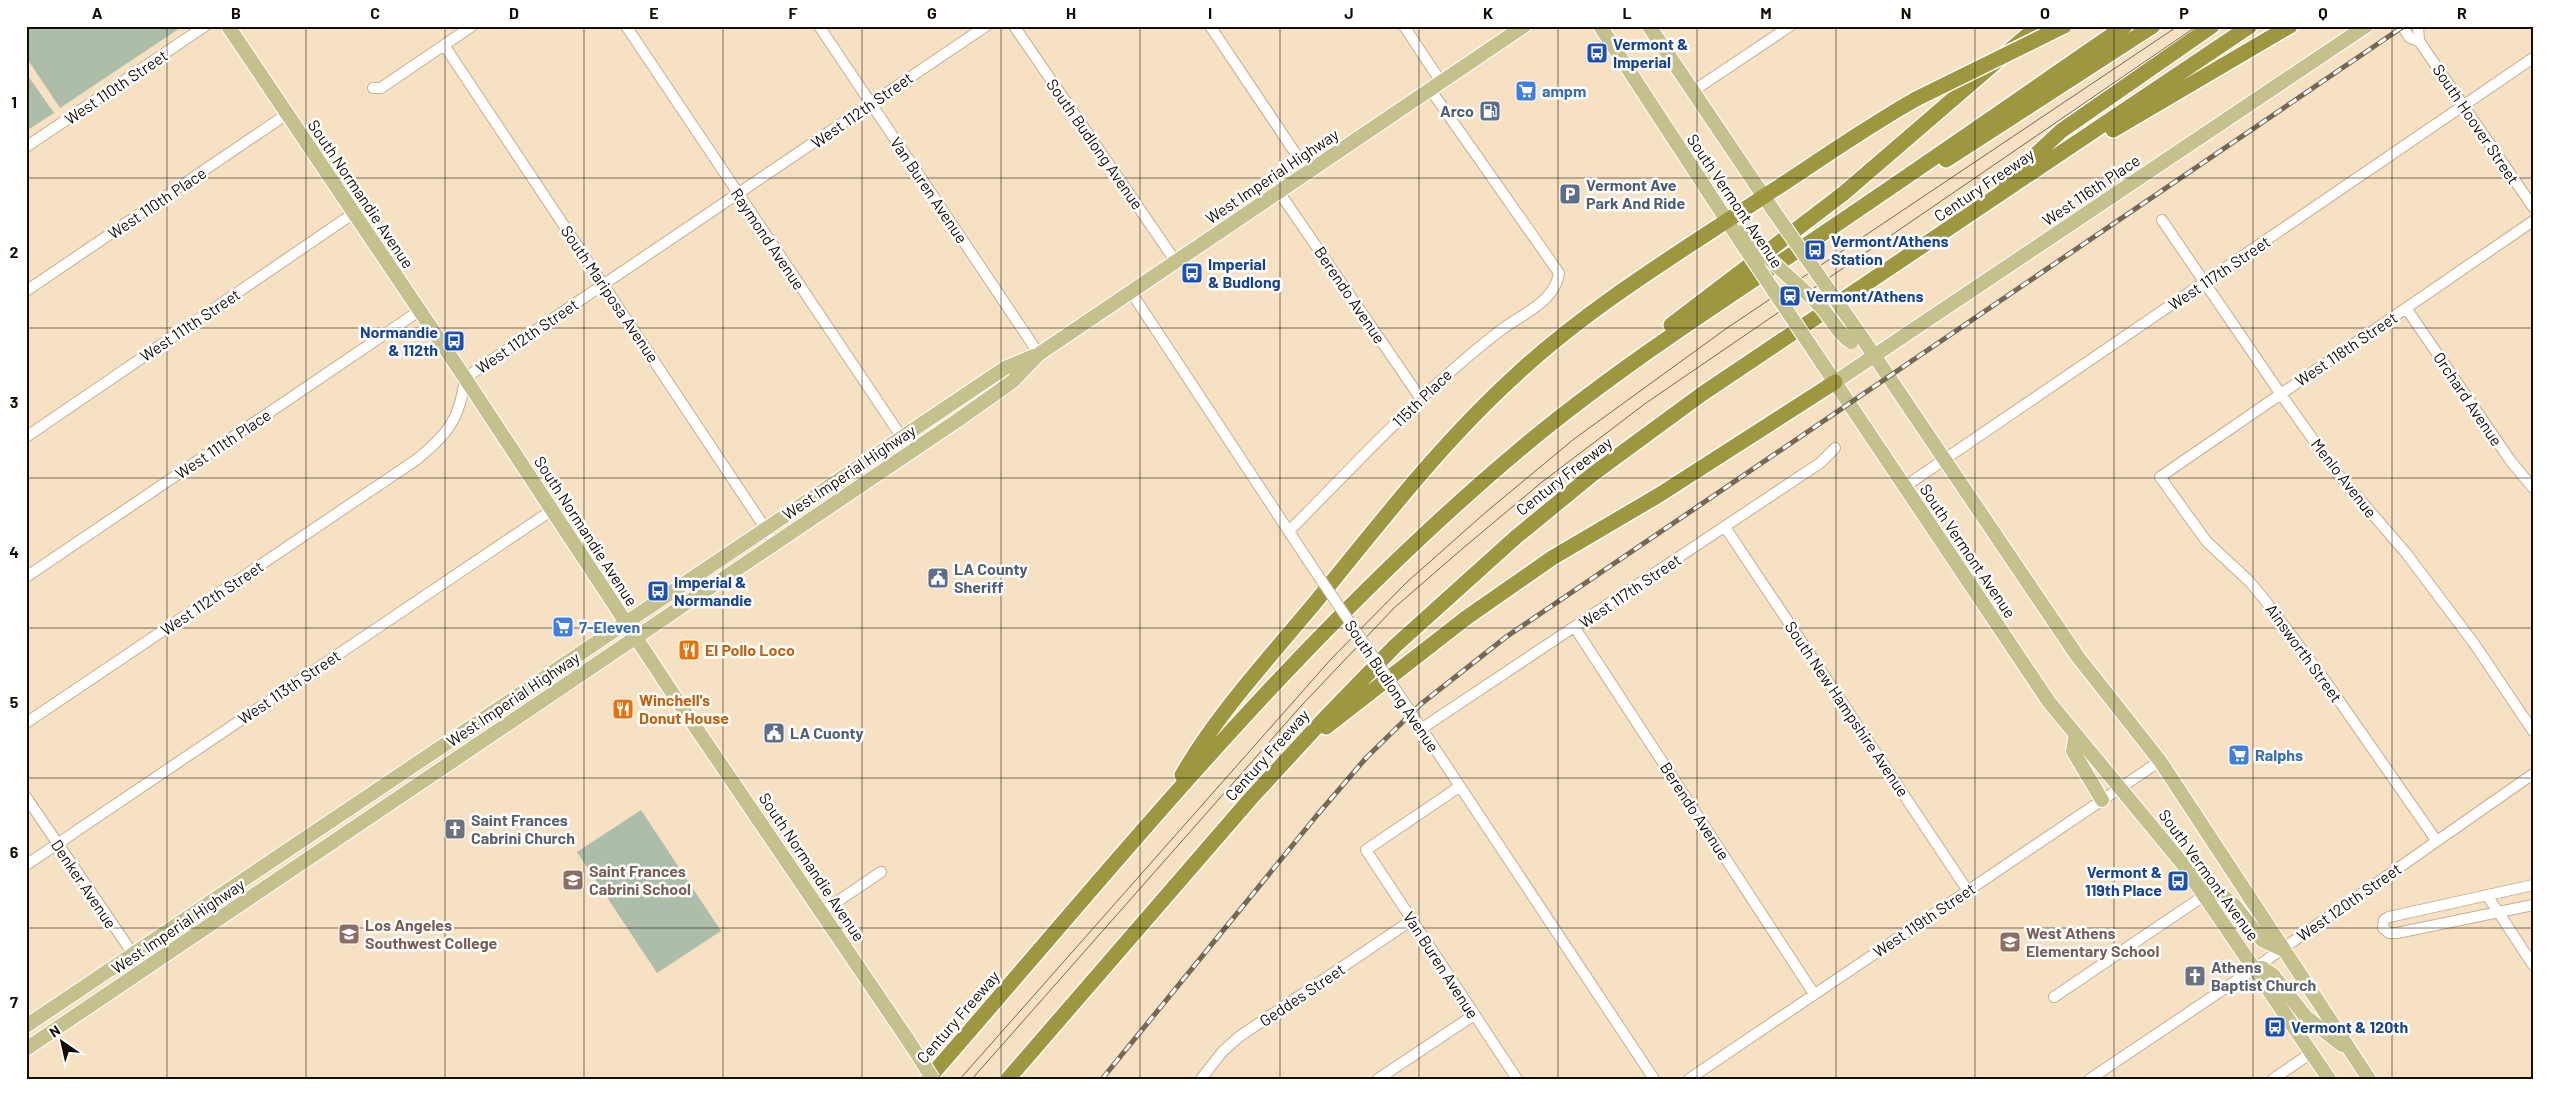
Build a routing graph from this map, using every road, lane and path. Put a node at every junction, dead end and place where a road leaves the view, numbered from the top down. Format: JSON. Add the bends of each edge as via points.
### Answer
{"nodes":[{"id":1,"x":205,"y":26,"type":"edge"},
{"id":2,"x":228,"y":26,"type":"edge"},
{"id":3,"x":472,"y":26,"type":"edge"},
{"id":4,"x":626,"y":26,"type":"edge"},
{"id":5,"x":819,"y":26,"type":"edge"},
{"id":6,"x":986,"y":26,"type":"edge"},
{"id":7,"x":1014,"y":26,"type":"edge"},
{"id":8,"x":1210,"y":26,"type":"edge"},
{"id":9,"x":1404,"y":26,"type":"edge"},
{"id":10,"x":1524,"y":26,"type":"edge"},
{"id":11,"x":1600,"y":26,"type":"edge"},
{"id":12,"x":1649,"y":26,"type":"edge"},
{"id":13,"x":1790,"y":26,"type":"edge"},
{"id":14,"x":2038,"y":26,"type":"edge"},
{"id":15,"x":2064,"y":26,"type":"edge"},
{"id":16,"x":2125,"y":26,"type":"edge"},
{"id":17,"x":2153,"y":26,"type":"edge"},
{"id":18,"x":2212,"y":26,"type":"edge"},
{"id":19,"x":2250,"y":26,"type":"edge"},
{"id":20,"x":2290,"y":26,"type":"edge"},
{"id":21,"x":2366,"y":26,"type":"edge"},
{"id":22,"x":2402,"y":26,"type":"edge"},
{"id":23,"x":2418,"y":26,"type":"edge"},
{"id":24,"x":2419,"y":41,"type":"junction"},
{"id":25,"x":444,"y":45,"type":"junction"},
{"id":26,"x":2533,"y":58,"type":"edge"},
{"id":27,"x":1436,"y":86,"type":"junction"},
{"id":28,"x":373,"y":88,"type":"dead end"},
{"id":29,"x":1693,"y":91,"type":"junction"},
{"id":30,"x":871,"y":104,"type":"junction"},
{"id":31,"x":2464,"y":104,"type":"junction"},
{"id":32,"x":287,"y":114,"type":"junction"},
{"id":33,"x":26,"y":147,"type":"edge"},
{"id":34,"x":1308,"y":172,"type":"junction"},
{"id":35,"x":2033,"y":174,"type":"junction"},
{"id":36,"x":1279,"y":192,"type":"junction"},
{"id":37,"x":738,"y":195,"type":"junction"},
{"id":38,"x":1764,"y":197,"type":"junction"},
{"id":39,"x":2533,"y":207,"type":"edge"},
{"id":40,"x":354,"y":213,"type":"junction"},
{"id":41,"x":1970,"y":215,"type":"junction"},
{"id":42,"x":1727,"y":220,"type":"junction"},
{"id":43,"x":2162,"y":220,"type":"dead end"},
{"id":44,"x":2533,"y":221,"type":"edge"},
{"id":45,"x":1741,"y":233,"type":"junction"},
{"id":46,"x":1810,"y":242,"type":"junction"},
{"id":47,"x":1176,"y":262,"type":"junction"},
{"id":48,"x":2206,"y":282,"type":"junction"},
{"id":49,"x":604,"y":285,"type":"junction"},
{"id":50,"x":26,"y":291,"type":"edge"},
{"id":51,"x":1130,"y":292,"type":"junction"},
{"id":52,"x":2406,"y":308,"type":"junction"},
{"id":53,"x":419,"y":311,"type":"junction"},
{"id":54,"x":1856,"y":339,"type":"junction"},
{"id":55,"x":1040,"y":354,"type":"junction"},
{"id":56,"x":1875,"y":356,"type":"junction"},
{"id":57,"x":1004,"y":368,"type":"junction"},
{"id":58,"x":465,"y":378,"type":"junction"},
{"id":59,"x":1835,"y":382,"type":"junction"},
{"id":60,"x":2280,"y":393,"type":"junction"},
{"id":61,"x":1421,"y":398,"type":"junction"},
{"id":62,"x":934,"y":436,"type":"junction"},
{"id":63,"x":26,"y":437,"type":"edge"},
{"id":64,"x":901,"y":437,"type":"junction"},
{"id":65,"x":1526,"y":444,"type":"junction"},
{"id":66,"x":1835,"y":448,"type":"dead end"},
{"id":67,"x":911,"y":451,"type":"junction"},
{"id":68,"x":1946,"y":458,"type":"junction"},
{"id":69,"x":2160,"y":477,"type":"joint"},
{"id":70,"x":1904,"y":487,"type":"junction"},
{"id":71,"x":2533,"y":488,"type":"edge"},
{"id":72,"x":552,"y":510,"type":"junction"},
{"id":73,"x":1725,"y":527,"type":"junction"},
{"id":74,"x":765,"y":528,"type":"junction"},
{"id":75,"x":1289,"y":531,"type":"junction"},
{"id":76,"x":775,"y":543,"type":"junction"},
{"id":77,"x":26,"y":577,"type":"edge"},
{"id":78,"x":626,"y":622,"type":"junction"},
{"id":79,"x":1575,"y":628,"type":"junction"},
{"id":80,"x":635,"y":636,"type":"junction"},
{"id":81,"x":26,"y":723,"type":"edge"},
{"id":82,"x":1421,"y":729,"type":"junction"},
{"id":83,"x":2533,"y":731,"type":"edge"},
{"id":84,"x":2076,"y":735,"type":"junction"},
{"id":85,"x":1288,"y":757,"type":"junction"},
{"id":86,"x":2160,"y":761,"type":"junction"},
{"id":87,"x":2533,"y":774,"type":"edge"},
{"id":88,"x":1459,"y":787,"type":"junction"},
{"id":89,"x":2121,"y":788,"type":"junction"},
{"id":90,"x":26,"y":797,"type":"edge"},
{"id":91,"x":2102,"y":800,"type":"junction"},
{"id":92,"x":1166,"y":802,"type":"junction"},
{"id":93,"x":2436,"y":840,"type":"junction"},
{"id":94,"x":58,"y":844,"type":"junction"},
{"id":95,"x":2182,"y":863,"type":"junction"},
{"id":96,"x":26,"y":865,"type":"edge"},
{"id":97,"x":881,"y":872,"type":"dead end"},
{"id":98,"x":2533,"y":885,"type":"edge"},
{"id":99,"x":1968,"y":891,"type":"junction"},
{"id":100,"x":2205,"y":895,"type":"junction"},
{"id":101,"x":2487,"y":895,"type":"junction"},
{"id":102,"x":2533,"y":906,"type":"edge"},
{"id":103,"x":822,"y":912,"type":"junction"},
{"id":104,"x":2498,"y":912,"type":"junction"},
{"id":105,"x":1412,"y":920,"type":"junction"},
{"id":106,"x":2282,"y":949,"type":"junction"},
{"id":107,"x":132,"y":955,"type":"junction"},
{"id":108,"x":2533,"y":965,"type":"edge"},
{"id":109,"x":2255,"y":968,"type":"junction"},
{"id":110,"x":144,"y":970,"type":"junction"},
{"id":111,"x":1814,"y":994,"type":"junction"},
{"id":112,"x":2054,"y":997,"type":"dead end"},
{"id":113,"x":1474,"y":1015,"type":"junction"},
{"id":114,"x":26,"y":1026,"type":"edge"},
{"id":115,"x":26,"y":1049,"type":"edge"},
{"id":116,"x":2348,"y":1049,"type":"junction"},
{"id":117,"x":2312,"y":1053,"type":"junction"},
{"id":118,"x":928,"y":1079,"type":"edge"},
{"id":119,"x":934,"y":1079,"type":"edge"},
{"id":120,"x":1008,"y":1079,"type":"edge"},
{"id":121,"x":1201,"y":1079,"type":"edge"},
{"id":122,"x":1378,"y":1079,"type":"edge"},
{"id":123,"x":1518,"y":1079,"type":"edge"},
{"id":124,"x":1654,"y":1079,"type":"edge"},
{"id":125,"x":1688,"y":1079,"type":"edge"},
{"id":126,"x":2090,"y":1079,"type":"edge"},
{"id":127,"x":2273,"y":1079,"type":"edge"},
{"id":128,"x":2329,"y":1079,"type":"edge"},
{"id":129,"x":2369,"y":1079,"type":"edge"}],
"edges":[{"from":1,"to":33,"type":"street","name":"West 110th Street"},
{"from":2,"to":32,"type":"main road","name":"South Normandie Avenue"},
{"from":3,"to":25,"type":"street"},
{"from":4,"to":37,"type":"street","name":"Raymond Avenue"},
{"from":5,"to":30,"type":"street","name":"Van Buren Avenue"},
{"from":6,"to":30,"type":"street","name":"West 112th Street"},
{"from":7,"to":47,"type":"street","name":"South Budlong Avenue"},
{"from":8,"to":34,"type":"street"},
{"from":9,"to":27,"type":"street"},
{"from":10,"to":27,"type":"main road","name":"West Imperial Highway"},
{"from":11,"to":42,"type":"main road","name":"South Vermont Avenue"},
{"from":12,"to":29,"type":"main road","name":"South Vermont Avenue"},
{"from":13,"to":29,"type":"street"},
{"from":14,"to":65,"type":"highway","via":[[1844,193],[1606,374]]},
{"from":15,"to":38,"type":"highway","bridge":true,"via":[[1916,99]]},
{"from":16,"to":46,"type":"highway","name":"Century Freeway"},
{"from":17,"to":46,"type":"highway","via":[[1967,148]]},
{"from":18,"to":41,"type":"highway","via":[[2061,131]]},
{"from":19,"to":35,"type":"highway","name":"Century Freeway"},
{"from":20,"to":35,"type":"highway"},
{"from":21,"to":56,"type":"main road","name":"West 116th Place"},
{"from":22,"to":24,"type":"street","name":"South Hoover Street","via":[[2410,38]]},
{"from":23,"to":24,"type":"street"},
{"from":24,"to":31,"type":"street","name":"South Hoover Street"},
{"from":25,"to":28,"type":"street","via":[[381,88]]},
{"from":25,"to":49,"type":"street","name":"South Mariposa Avenue"},
{"from":26,"to":31,"type":"street","name":"West 117th Street"},
{"from":27,"to":34,"type":"main road","name":"West Imperial Highway"},
{"from":27,"to":61,"type":"street","name":"115th Place","via":[[1559,274],[1557,284],[1543,301],[1466,357]]},
{"from":29,"to":38,"type":"main road","name":"South Vermont Avenue"},
{"from":30,"to":37,"type":"street","name":"West 112th Street"},
{"from":30,"to":55,"type":"street","name":"Van Buren Avenue"},
{"from":31,"to":39,"type":"street","name":"South Hoover Street"},
{"from":31,"to":48,"type":"street","name":"West 117th Street"},
{"from":32,"to":40,"type":"main road","name":"South Normandie Avenue"},
{"from":32,"to":50,"type":"street","name":"West 110th Place"},
{"from":34,"to":36,"type":"main road","name":"West Imperial Highway"},
{"from":35,"to":41,"type":"highway","name":"Century Freeway"},
{"from":36,"to":47,"type":"main road","name":"West Imperial Highway"},
{"from":36,"to":61,"type":"street","name":"Berendo Avenue"},
{"from":37,"to":49,"type":"street","name":"West 112th Street"},
{"from":37,"to":64,"type":"street","name":"Raymond Avenue"},
{"from":38,"to":42,"type":"highway"},
{"from":38,"to":54,"type":"main road","name":"South Vermont Avenue","bridge":true},
{"from":40,"to":53,"type":"main road","name":"South Normandie Avenue"},
{"from":40,"to":63,"type":"street","name":"West 111th Street"},
{"from":41,"to":85,"type":"highway","name":"Century Freeway","via":[[1702,394],[1593,474],[1429,614],[1362,678]]},
{"from":42,"to":45,"type":"main road","name":"South Vermont Avenue"},
{"from":42,"to":92,"type":"highway","via":[[1553,342],[1473,416],[1386,515],[1230,705],[1201,743]]},
{"from":43,"to":48,"type":"street","name":"Menlo Avenue"},
{"from":44,"to":52,"type":"street","name":"West 118th Street"},
{"from":45,"to":54,"type":"main road","bridge":true,"via":[[1802,287],[1846,339]]},
{"from":45,"to":59,"type":"main road","name":"South Vermont Avenue","bridge":true},
{"from":46,"to":65,"type":"highway","name":"Century Freeway","via":[[1636,361]]},
{"from":47,"to":51,"type":"main road","name":"West Imperial Highway"},
{"from":48,"to":60,"type":"street","name":"Menlo Avenue"},
{"from":48,"to":68,"type":"street","name":"West 117th Street"},
{"from":49,"to":58,"type":"street","name":"West 112th Street"},
{"from":49,"to":74,"type":"street","name":"South Mariposa Avenue"},
{"from":51,"to":55,"type":"main road","name":"West Imperial Highway"},
{"from":51,"to":75,"type":"street","name":"South Budlong Avenue"},
{"from":52,"to":60,"type":"street","name":"West 118th Street"},
{"from":52,"to":71,"type":"street","name":"Orchard Avenue","via":[[2510,460]]},
{"from":53,"to":58,"type":"main road","name":"South Normandie Avenue"},
{"from":53,"to":77,"type":"street","name":"West 111th Place"},
{"from":54,"to":56,"type":"main road","name":"South Vermont Avenue"},
{"from":55,"to":57,"type":"main road","name":"West Imperial Highway"},
{"from":55,"to":62,"type":"main road","name":"West Imperial Highway","via":[[1013,382]]},
{"from":56,"to":59,"type":"main road","name":"West 116th Place"},
{"from":56,"to":68,"type":"main road","name":"South Vermont Avenue"},
{"from":57,"to":62,"type":"main road","via":[[987,390],[938,423]]},
{"from":57,"to":64,"type":"main road","name":"West Imperial Highway"},
{"from":58,"to":72,"type":"main road","name":"South Normandie Avenue"},
{"from":58,"to":81,"type":"street","name":"West 112th Street","via":[[462,404],[455,418],[434,445],[416,460]]},
{"from":59,"to":70,"type":"main road","name":"South Vermont Avenue"},
{"from":59,"to":85,"type":"highway","via":[[1659,495],[1552,558],[1466,618]]},
{"from":60,"to":69,"type":"street","name":"West 118th Street"},
{"from":60,"to":83,"type":"street","name":"Menlo Avenue","via":[[2336,472],[2406,553],[2473,642]]},
{"from":61,"to":75,"type":"street","name":"115th Place"},
{"from":62,"to":67,"type":"main road","name":"West Imperial Highway"},
{"from":64,"to":67,"type":"street","name":"Raymond Avenue"},
{"from":64,"to":74,"type":"main road","name":"West Imperial Highway"},
{"from":65,"to":92,"type":"highway","name":"Century Freeway","via":[[1405,552],[1333,622]]},
{"from":66,"to":73,"type":"street","name":"West 117th Street","via":[[1820,463]]},
{"from":67,"to":76,"type":"main road","name":"West Imperial Highway"},
{"from":68,"to":70,"type":"street","name":"West 117th Street"},
{"from":68,"to":86,"type":"main road","name":"South Vermont Avenue","via":[[2078,656]]},
{"from":69,"to":93,"type":"street","name":"Ainsworth Street","via":[[2206,542],[2264,599]]},
{"from":70,"to":84,"type":"main road","name":"South Vermont Avenue","via":[[2049,702]]},
{"from":72,"to":78,"type":"main road","name":"South Normandie Avenue"},
{"from":72,"to":94,"type":"street","name":"West 113th Street"},
{"from":73,"to":79,"type":"street","name":"West 117th Street"},
{"from":73,"to":99,"type":"street","name":"South New Hampshire Avenue"},
{"from":74,"to":76,"type":"street","name":"South Mariposa Avenue"},
{"from":74,"to":78,"type":"main road","name":"West Imperial Highway"},
{"from":75,"to":82,"type":"street","name":"South Budlong Avenue","bridge":true},
{"from":76,"to":80,"type":"main road","name":"West Imperial Highway"},
{"from":78,"to":80,"type":"main road","name":"South Normandie Avenue"},
{"from":78,"to":107,"type":"main road","name":"West Imperial Highway"},
{"from":79,"to":82,"type":"street","name":"West 117th Street"},
{"from":79,"to":111,"type":"street","name":"Berendo Avenue"},
{"from":80,"to":103,"type":"main road","name":"South Normandie Avenue"},
{"from":80,"to":110,"type":"main road","name":"West Imperial Highway"},
{"from":82,"to":88,"type":"street","name":"South Budlong Avenue"},
{"from":84,"to":89,"type":"main road","name":"South Vermont Avenue"},
{"from":84,"to":91,"type":"main road","via":[[2073,751]]},
{"from":85,"to":120,"type":"highway","name":"Century Freeway"},
{"from":86,"to":89,"type":"street","name":"West 119th Street"},
{"from":86,"to":106,"type":"main road","name":"South Vermont Avenue"},
{"from":87,"to":93,"type":"street","name":"West 120th Street"},
{"from":88,"to":105,"type":"street","name":"Van Buren Avenue","via":[[1366,850]]},
{"from":88,"to":124,"type":"street","name":"South Budlong Avenue"},
{"from":89,"to":91,"type":"street","name":"West 119th Street"},
{"from":89,"to":95,"type":"main road","name":"South Vermont Avenue"},
{"from":90,"to":94,"type":"street","name":"Denker Avenue"},
{"from":91,"to":99,"type":"street","name":"West 119th Street"},
{"from":92,"to":118,"type":"highway","name":"Century Freeway"},
{"from":93,"to":106,"type":"street","name":"West 120th Street"},
{"from":94,"to":96,"type":"street","name":"West 113th Street"},
{"from":94,"to":107,"type":"street","name":"Denker Avenue"},
{"from":95,"to":100,"type":"main road","name":"South Vermont Avenue"},
{"from":95,"to":106,"type":"main road","via":[[2222,894],[2262,940]]},
{"from":97,"to":103,"type":"street"},
{"from":98,"to":101,"type":"street"},
{"from":99,"to":111,"type":"street","name":"West 119th Street"},
{"from":100,"to":109,"type":"main road","name":"South Vermont Avenue"},
{"from":100,"to":112,"type":"street"},
{"from":101,"to":104,"type":"street"},
{"from":101,"to":104,"type":"street","via":[[2389,917],[2384,920],[2382,928],[2389,933],[2397,933]]},
{"from":102,"to":104,"type":"street"},
{"from":103,"to":119,"type":"main road","name":"South Normandie Avenue","bridge":true},
{"from":104,"to":108,"type":"street"},
{"from":105,"to":113,"type":"street","name":"Van Buren Avenue"},
{"from":105,"to":121,"type":"street","name":"Geddes Street","via":[[1240,1036],[1223,1051]]},
{"from":106,"to":109,"type":"street","name":"West 120th Street"},
{"from":106,"to":116,"type":"main road","name":"South Vermont Avenue"},
{"from":107,"to":110,"type":"street","name":"Denker Avenue"},
{"from":107,"to":114,"type":"main road","name":"West Imperial Highway"},
{"from":109,"to":116,"type":"main road","via":[[2262,968],[2273,975],[2306,1017]]},
{"from":109,"to":117,"type":"main road","name":"South Vermont Avenue"},
{"from":109,"to":126,"type":"street","name":"West 120th Street"},
{"from":110,"to":115,"type":"main road","name":"West Imperial Highway"},
{"from":111,"to":125,"type":"street","name":"West 119th Street"},
{"from":113,"to":122,"type":"street"},
{"from":113,"to":123,"type":"street","name":"Van Buren Avenue"},
{"from":116,"to":129,"type":"main road","name":"South Vermont Avenue"},
{"from":117,"to":127,"type":"street"},
{"from":117,"to":128,"type":"main road","name":"South Vermont Avenue"}]}
